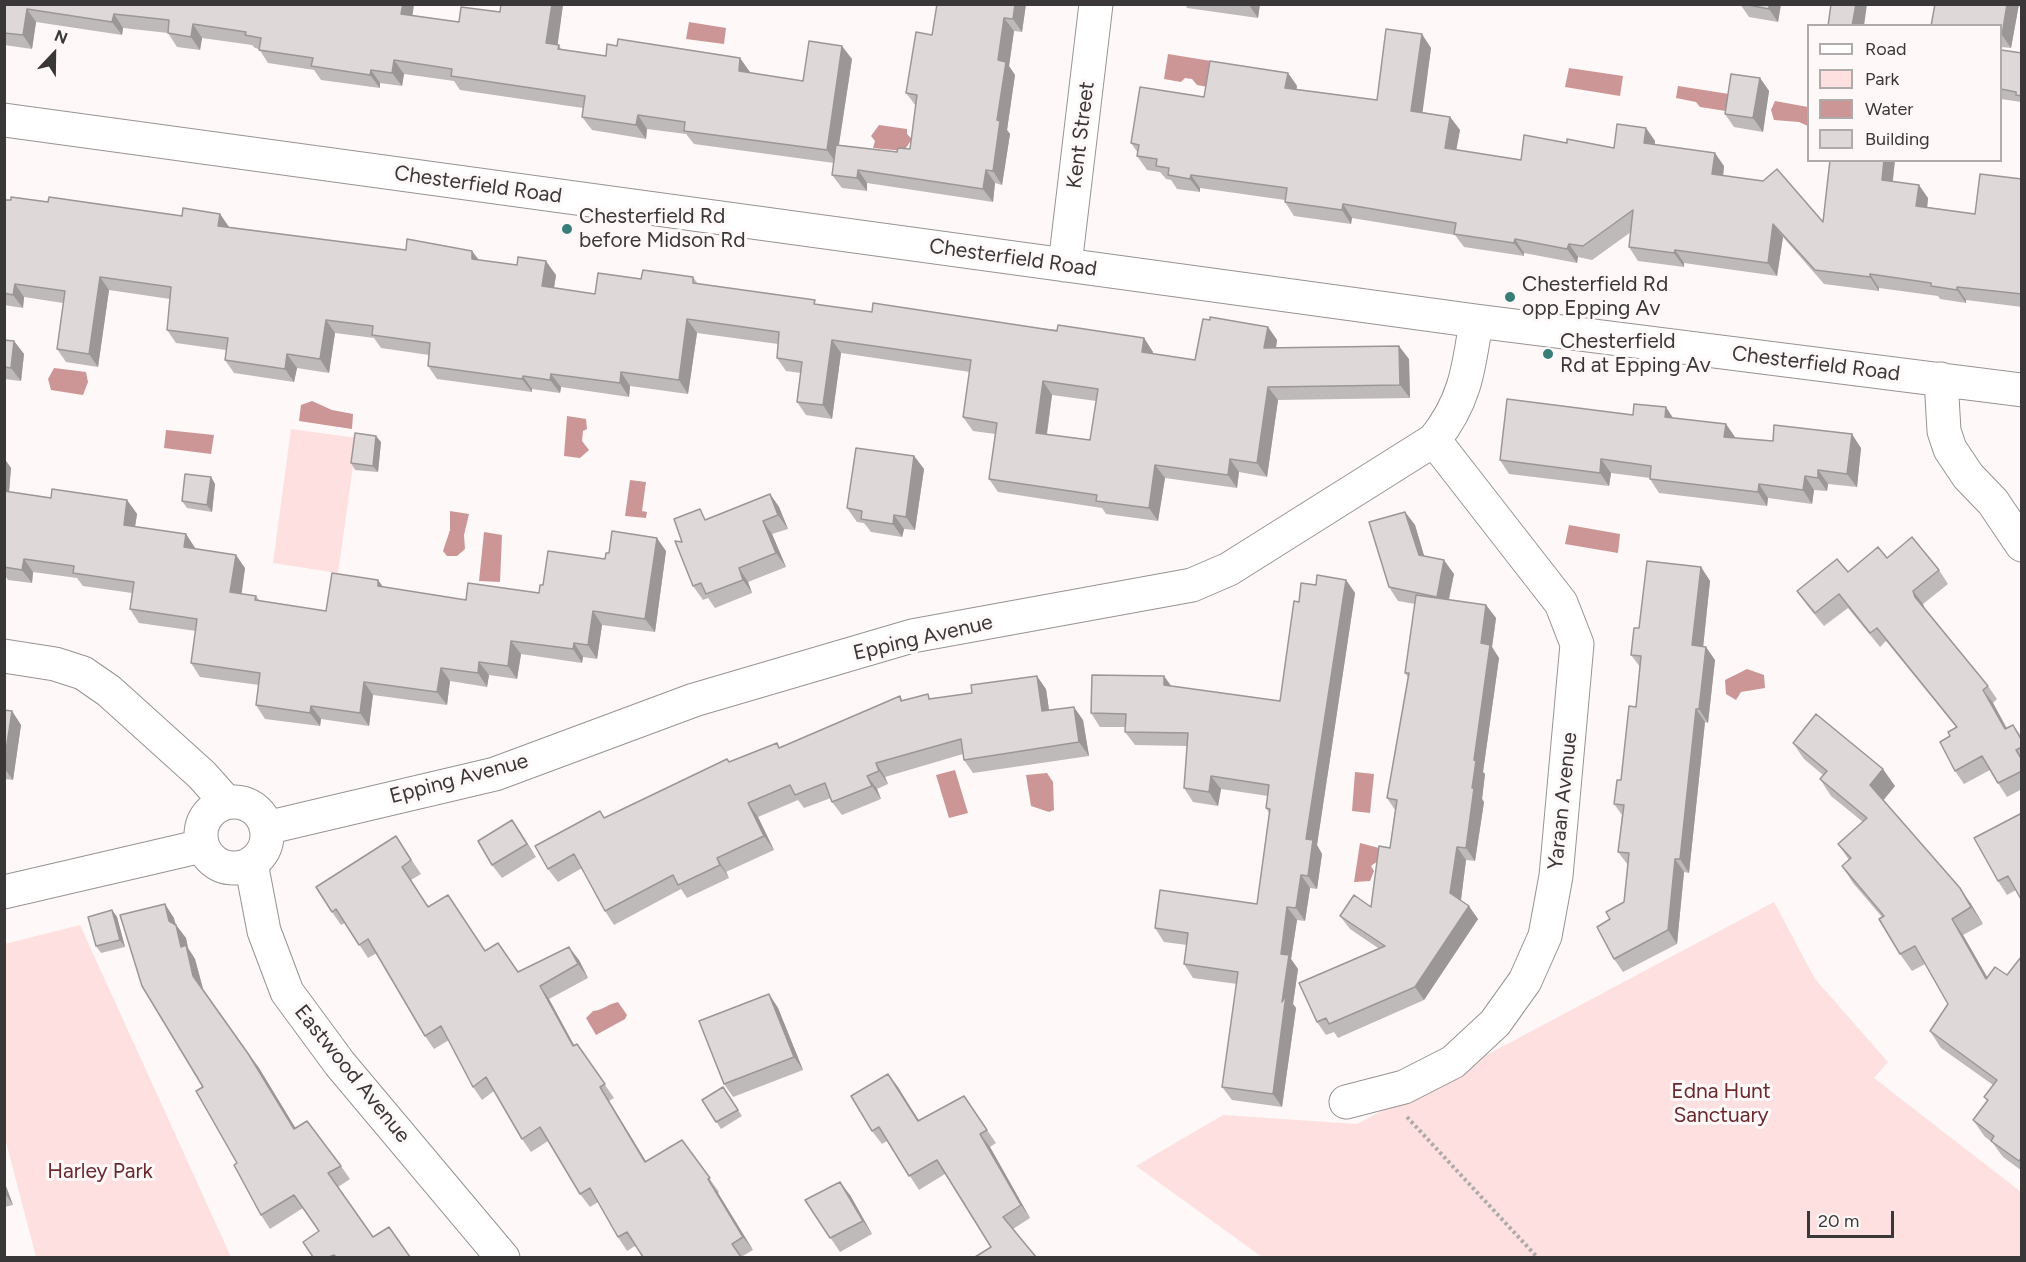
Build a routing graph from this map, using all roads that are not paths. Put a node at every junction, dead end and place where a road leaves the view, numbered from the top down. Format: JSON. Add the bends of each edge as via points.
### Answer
{"nodes":[{"id":1,"x":1096,"y":4,"type":"edge"},
{"id":2,"x":4,"y":120,"type":"edge"},
{"id":3,"x":1065,"y":266,"type":"junction"},
{"id":4,"x":1476,"y":321,"type":"junction"},
{"id":5,"x":1941,"y":379,"type":"junction"},
{"id":6,"x":2022,"y":390,"type":"edge"},
{"id":7,"x":1434,"y":440,"type":"junction"},
{"id":8,"x":2022,"y":545,"type":"edge"},
{"id":9,"x":4,"y":656,"type":"edge"},
{"id":10,"x":226,"y":802,"type":"junction"},
{"id":11,"x":266,"y":828,"type":"junction"},
{"id":12,"x":202,"y":846,"type":"junction"},
{"id":13,"x":251,"y":863,"type":"junction"},
{"id":14,"x":4,"y":892,"type":"edge"},
{"id":15,"x":1346,"y":1102,"type":"dead end"},
{"id":16,"x":503,"y":1257,"type":"edge"}],
"edges":[{"from":1,"to":3,"type":"street","name":"Kent Street"},
{"from":2,"to":3,"type":"street","name":"Chesterfield Road"},
{"from":3,"to":4,"type":"street","name":"Chesterfield Road"},
{"from":4,"to":5,"type":"street","name":"Chesterfield Road"},
{"from":4,"to":7,"type":"street","name":"Epping Avenue","via":[[1461,397]]},
{"from":5,"to":6,"type":"street","name":"Chesterfield Road"},
{"from":5,"to":8,"type":"street","via":[[1944,431],[1950,449]]},
{"from":7,"to":11,"type":"street","name":"Epping Avenue","via":[[1228,569],[1192,585],[912,636],[694,700],[495,774]]},
{"from":7,"to":15,"type":"street","name":"Yaraan Avenue","via":[[1561,603],[1576,644],[1556,876],[1545,936],[1525,981],[1495,1023],[1453,1062],[1404,1087]]},
{"from":9,"to":10,"type":"street","via":[[83,673],[109,691],[202,775]]},
{"from":10,"to":11,"type":"street","via":[[256,810]]},
{"from":10,"to":12,"type":"street","via":[[216,807],[202,824]]},
{"from":11,"to":13,"type":"street","via":[[264,848]]},
{"from":12,"to":13,"type":"street","via":[[207,855],[223,866],[233,868]]},
{"from":12,"to":14,"type":"street"},
{"from":13,"to":16,"type":"street","name":"Eastwood Avenue","via":[[264,931],[288,992],[340,1064]]}]}
